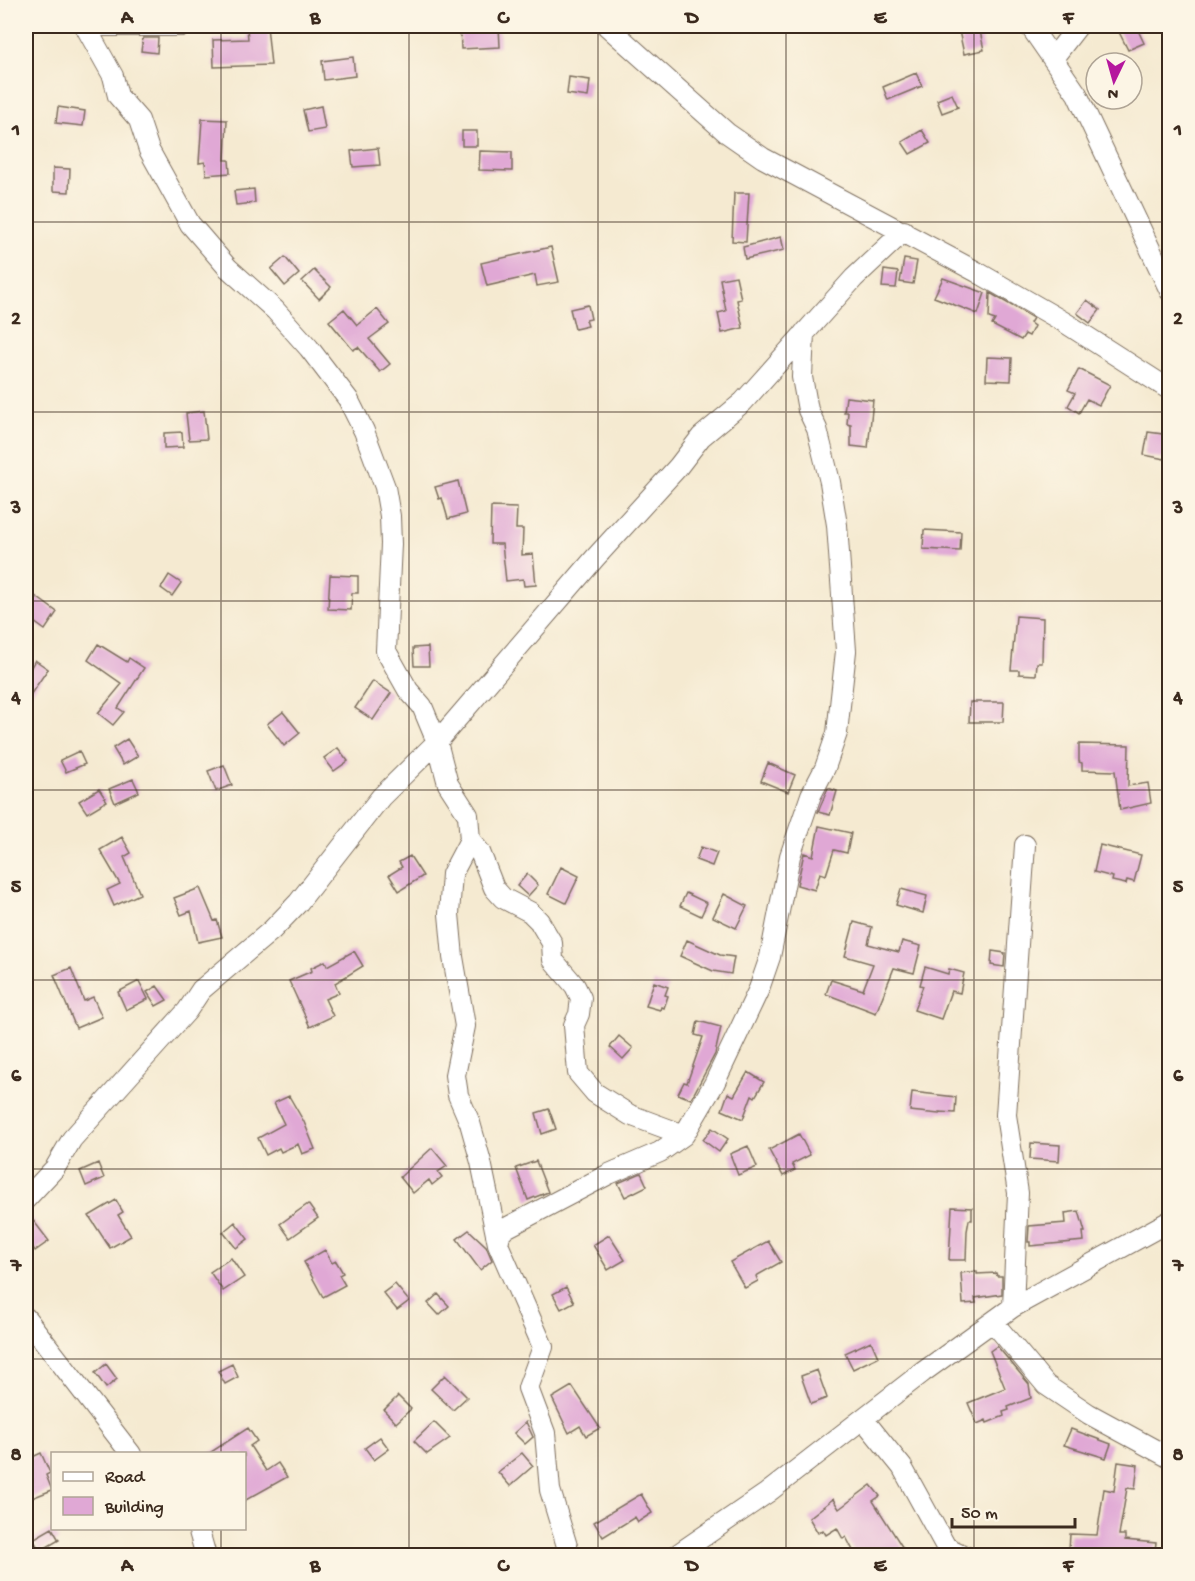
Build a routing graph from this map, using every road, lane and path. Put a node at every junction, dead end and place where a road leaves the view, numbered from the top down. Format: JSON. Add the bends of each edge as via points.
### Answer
{"nodes":[{"id":1,"x":85,"y":26,"type":"edge"},
{"id":2,"x":182,"y":26,"type":"edge"},
{"id":3,"x":607,"y":26,"type":"edge"},
{"id":4,"x":1030,"y":26,"type":"edge"},
{"id":5,"x":1078,"y":26,"type":"edge"},
{"id":6,"x":1054,"y":57,"type":"junction"},
{"id":7,"x":904,"y":231,"type":"junction"},
{"id":8,"x":1162,"y":254,"type":"edge"},
{"id":9,"x":1170,"y":291,"type":"edge"},
{"id":10,"x":804,"y":333,"type":"junction"},
{"id":11,"x":1170,"y":390,"type":"edge"},
{"id":12,"x":437,"y":742,"type":"junction"},
{"id":13,"x":470,"y":840,"type":"junction"},
{"id":14,"x":1025,"y":845,"type":"dead end"},
{"id":15,"x":684,"y":1135,"type":"junction"},
{"id":16,"x":26,"y":1199,"type":"edge"},
{"id":17,"x":1170,"y":1221,"type":"edge"},
{"id":18,"x":498,"y":1245,"type":"junction"},
{"id":19,"x":1014,"y":1307,"type":"junction"},
{"id":20,"x":26,"y":1318,"type":"edge"},
{"id":21,"x":993,"y":1322,"type":"junction"},
{"id":22,"x":864,"y":1420,"type":"junction"},
{"id":23,"x":129,"y":1452,"type":"edge"},
{"id":24,"x":1170,"y":1458,"type":"edge"},
{"id":25,"x":199,"y":1530,"type":"edge"},
{"id":26,"x":207,"y":1556,"type":"edge"},
{"id":27,"x":570,"y":1556,"type":"edge"},
{"id":28,"x":675,"y":1556,"type":"edge"},
{"id":29,"x":965,"y":1556,"type":"edge"}],
"edges":[{"from":1,"to":2,"type":"street"},
{"from":1,"to":12,"type":"street","via":[[113,76],[118,96],[139,120],[149,150],[190,224],[228,268],[275,310],[309,348],[348,399],[364,431],[385,487],[390,516],[386,651],[422,706]]},
{"from":3,"to":7,"type":"street","via":[[727,133],[787,171]]},
{"from":4,"to":6,"type":"street"},
{"from":5,"to":6,"type":"street"},
{"from":6,"to":8,"type":"street"},
{"from":7,"to":10,"type":"street"},
{"from":7,"to":11,"type":"street","via":[[1064,322]]},
{"from":8,"to":9,"type":"street"},
{"from":10,"to":12,"type":"street","via":[[742,402],[701,437]]},
{"from":10,"to":15,"type":"street","via":[[802,377],[830,482],[837,525],[846,651],[837,733],[790,856],[770,957],[759,989],[714,1084]]},
{"from":12,"to":13,"type":"street","via":[[447,784],[468,815]]},
{"from":12,"to":16,"type":"street","via":[[381,797],[298,903],[201,990],[187,1011],[72,1139],[55,1168]]},
{"from":13,"to":15,"type":"street","via":[[480,852],[494,888],[539,921],[552,943],[553,960],[581,998],[574,1025],[578,1073],[595,1093],[630,1115]]},
{"from":13,"to":18,"type":"street","via":[[452,874],[450,890],[453,957],[465,1026],[455,1075],[481,1161]]},
{"from":14,"to":19,"type":"street","via":[[1006,1114],[1018,1193]]},
{"from":15,"to":18,"type":"street","via":[[660,1152],[506,1228]]},
{"from":17,"to":19,"type":"street"},
{"from":18,"to":27,"type":"street","via":[[543,1347],[528,1388],[545,1433],[550,1490]]},
{"from":19,"to":21,"type":"street"},
{"from":20,"to":23,"type":"street"},
{"from":21,"to":22,"type":"street"},
{"from":21,"to":24,"type":"street","via":[[1046,1384],[1089,1414]]},
{"from":22,"to":28,"type":"street"},
{"from":22,"to":29,"type":"street","via":[[902,1467],[946,1547]]},
{"from":25,"to":26,"type":"street"}]}
